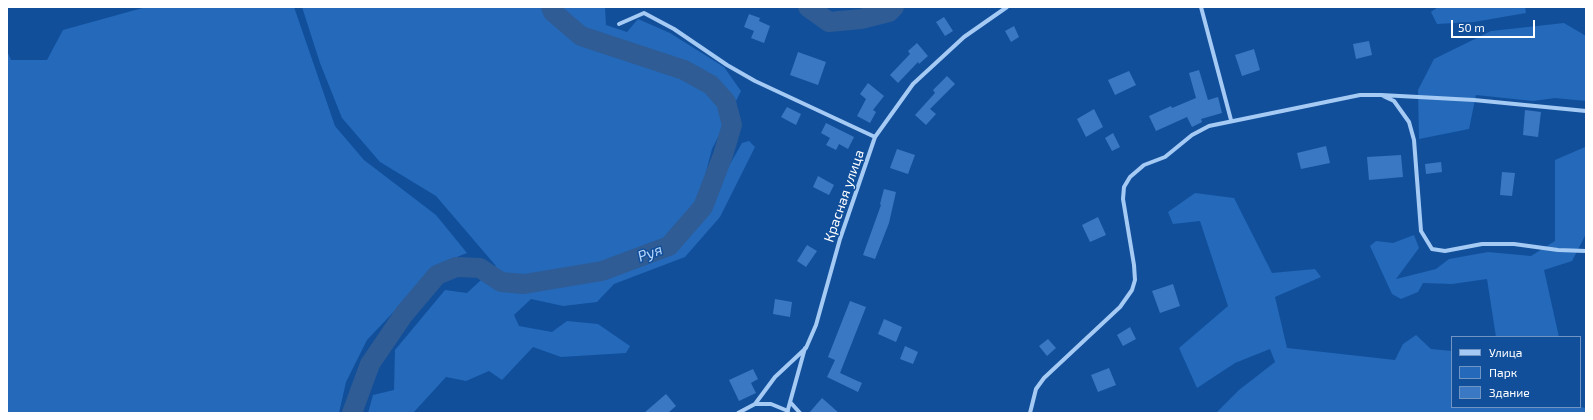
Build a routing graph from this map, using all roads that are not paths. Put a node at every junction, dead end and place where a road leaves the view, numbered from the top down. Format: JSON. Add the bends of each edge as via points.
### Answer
{"nodes":[{"id":1,"x":1007,"y":7,"type":"edge"},
{"id":2,"x":1201,"y":7,"type":"edge"},
{"id":3,"x":619,"y":24,"type":"dead end"},
{"id":4,"x":1381,"y":95,"type":"junction"},
{"id":5,"x":1586,"y":111,"type":"edge"},
{"id":6,"x":1231,"y":120,"type":"junction"},
{"id":7,"x":876,"y":138,"type":"junction"},
{"id":8,"x":1586,"y":251,"type":"edge"},
{"id":9,"x":806,"y":348,"type":"junction"},
{"id":10,"x":791,"y":403,"type":"junction"},
{"id":11,"x":755,"y":404,"type":"junction"},
{"id":12,"x":788,"y":412,"type":"edge"},
{"id":13,"x":738,"y":413,"type":"edge"},
{"id":14,"x":800,"y":413,"type":"edge"},
{"id":15,"x":1030,"y":413,"type":"edge"}],
"edges":[{"from":1,"to":7,"type":"street","name":"Красная улица","via":[[964,37],[913,84]]},
{"from":2,"to":6,"type":"street"},
{"from":3,"to":7,"type":"street","via":[[644,13],[674,29],[726,65],[755,81]]},
{"from":4,"to":5,"type":"street","via":[[1474,100]]},
{"from":4,"to":6,"type":"street","via":[[1360,95],[1250,119]]},
{"from":4,"to":8,"type":"street","via":[[1394,100],[1409,122],[1414,140],[1421,231],[1432,249],[1445,251],[1482,244],[1514,244]]},
{"from":6,"to":15,"type":"street","via":[[1203,129],[1165,156],[1144,165],[1130,177],[1124,187],[1123,199],[1134,265],[1135,280],[1132,290],[1120,307],[1044,378],[1036,390]]},
{"from":7,"to":9,"type":"street","name":"Красная улица","via":[[840,239],[816,325]]},
{"from":9,"to":10,"type":"street"},
{"from":9,"to":11,"type":"street","name":"Красная улица","via":[[775,377]]},
{"from":10,"to":12,"type":"street"},
{"from":10,"to":14,"type":"street"},
{"from":11,"to":12,"type":"street","via":[[771,404]]},
{"from":11,"to":13,"type":"street","name":"Красная улица"}]}
